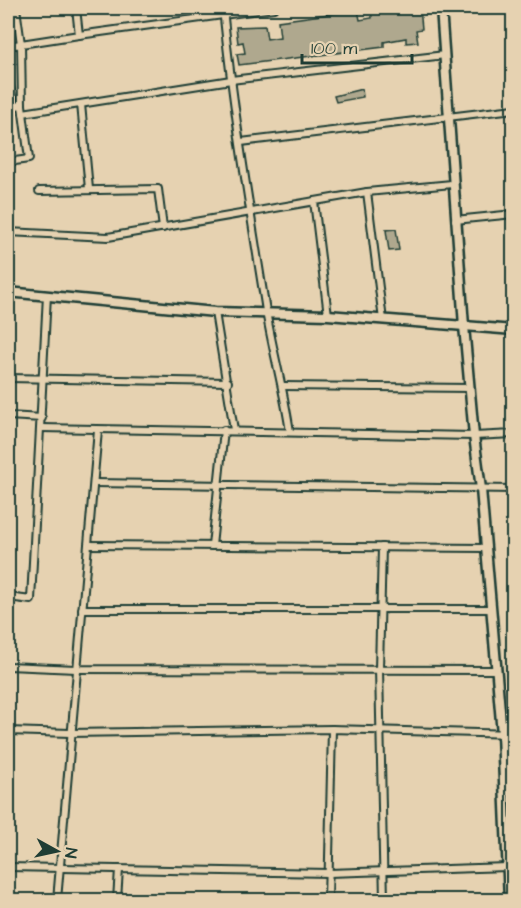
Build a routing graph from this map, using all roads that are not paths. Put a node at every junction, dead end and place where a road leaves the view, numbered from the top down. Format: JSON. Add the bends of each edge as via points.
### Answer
{"nodes":[{"id":1,"x":16,"y":8,"type":"edge"},
{"id":2,"x":76,"y":8,"type":"edge"},
{"id":3,"x":274,"y":8,"type":"edge"},
{"id":4,"x":441,"y":8,"type":"edge"},
{"id":5,"x":513,"y":8,"type":"edge"},
{"id":6,"x":224,"y":10,"type":"edge"},
{"id":7,"x":513,"y":14,"type":"edge"},
{"id":8,"x":79,"y":35,"type":"junction"},
{"id":9,"x":21,"y":44,"type":"junction"},
{"id":10,"x":8,"y":46,"type":"edge"},
{"id":11,"x":445,"y":55,"type":"junction"},
{"id":12,"x":231,"y":80,"type":"junction"},
{"id":13,"x":81,"y":104,"type":"junction"},
{"id":14,"x":22,"y":105,"type":"junction"},
{"id":15,"x":8,"y":107,"type":"edge"},
{"id":16,"x":513,"y":109,"type":"edge"},
{"id":17,"x":23,"y":113,"type":"junction"},
{"id":18,"x":449,"y":117,"type":"junction"},
{"id":19,"x":241,"y":142,"type":"junction"},
{"id":20,"x":8,"y":162,"type":"edge"},
{"id":21,"x":452,"y":184,"type":"junction"},
{"id":22,"x":89,"y":189,"type":"junction"},
{"id":23,"x":39,"y":191,"type":"dead end"},
{"id":24,"x":367,"y":192,"type":"junction"},
{"id":25,"x":314,"y":201,"type":"junction"},
{"id":26,"x":252,"y":213,"type":"junction"},
{"id":27,"x":513,"y":214,"type":"edge"},
{"id":28,"x":455,"y":220,"type":"junction"},
{"id":29,"x":164,"y":228,"type":"junction"},
{"id":30,"x":8,"y":232,"type":"edge"},
{"id":31,"x":8,"y":292,"type":"edge"},
{"id":32,"x":47,"y":295,"type":"junction"},
{"id":33,"x":215,"y":312,"type":"junction"},
{"id":34,"x":267,"y":314,"type":"junction"},
{"id":35,"x":328,"y":315,"type":"junction"},
{"id":36,"x":383,"y":320,"type":"junction"},
{"id":37,"x":464,"y":326,"type":"junction"},
{"id":38,"x":513,"y":330,"type":"edge"},
{"id":39,"x":8,"y":378,"type":"edge"},
{"id":40,"x":44,"y":380,"type":"junction"},
{"id":41,"x":228,"y":382,"type":"junction"},
{"id":42,"x":283,"y":386,"type":"junction"},
{"id":43,"x":470,"y":388,"type":"junction"},
{"id":44,"x":8,"y":416,"type":"edge"},
{"id":45,"x":42,"y":418,"type":"junction"},
{"id":46,"x":41,"y":428,"type":"junction"},
{"id":47,"x":98,"y":430,"type":"junction"},
{"id":48,"x":224,"y":430,"type":"junction"},
{"id":49,"x":234,"y":430,"type":"junction"},
{"id":50,"x":290,"y":432,"type":"junction"},
{"id":51,"x":513,"y":434,"type":"edge"},
{"id":52,"x":474,"y":436,"type":"junction"},
{"id":53,"x":94,"y":483,"type":"junction"},
{"id":54,"x":216,"y":485,"type":"junction"},
{"id":55,"x":482,"y":489,"type":"junction"},
{"id":56,"x":513,"y":489,"type":"edge"},
{"id":57,"x":88,"y":545,"type":"junction"},
{"id":58,"x":212,"y":546,"type":"junction"},
{"id":59,"x":382,"y":547,"type":"junction"},
{"id":60,"x":486,"y":548,"type":"junction"},
{"id":61,"x":8,"y":597,"type":"edge"},
{"id":62,"x":82,"y":609,"type":"junction"},
{"id":63,"x":381,"y":609,"type":"junction"},
{"id":64,"x":491,"y":609,"type":"junction"},
{"id":65,"x":8,"y":666,"type":"edge"},
{"id":66,"x":76,"y":669,"type":"junction"},
{"id":67,"x":379,"y":669,"type":"junction"},
{"id":68,"x":496,"y":670,"type":"junction"},
{"id":69,"x":332,"y":729,"type":"junction"},
{"id":70,"x":382,"y":730,"type":"junction"},
{"id":71,"x":8,"y":731,"type":"edge"},
{"id":72,"x":70,"y":733,"type":"junction"},
{"id":73,"x":502,"y":734,"type":"junction"},
{"id":74,"x":513,"y":734,"type":"edge"},
{"id":75,"x":8,"y":867,"type":"edge"},
{"id":76,"x":59,"y":867,"type":"junction"},
{"id":77,"x":507,"y":867,"type":"junction"},
{"id":78,"x":119,"y":869,"type":"junction"},
{"id":79,"x":385,"y":871,"type":"junction"},
{"id":80,"x":329,"y":873,"type":"junction"},
{"id":81,"x":57,"y":900,"type":"edge"},
{"id":82,"x":117,"y":900,"type":"edge"},
{"id":83,"x":328,"y":900,"type":"edge"},
{"id":84,"x":384,"y":900,"type":"edge"},
{"id":85,"x":509,"y":900,"type":"edge"}],
"edges":[{"from":1,"to":9,"type":"street"},
{"from":2,"to":8,"type":"street"},
{"from":3,"to":6,"type":"street"},
{"from":4,"to":11,"type":"street"},
{"from":5,"to":7,"type":"street"},
{"from":6,"to":8,"type":"street"},
{"from":6,"to":12,"type":"street"},
{"from":8,"to":9,"type":"street"},
{"from":9,"to":10,"type":"street"},
{"from":9,"to":14,"type":"street"},
{"from":11,"to":12,"type":"street"},
{"from":11,"to":18,"type":"street"},
{"from":12,"to":13,"type":"street"},
{"from":12,"to":19,"type":"street"},
{"from":13,"to":17,"type":"street"},
{"from":13,"to":22,"type":"street"},
{"from":14,"to":15,"type":"street"},
{"from":14,"to":17,"type":"street"},
{"from":16,"to":18,"type":"street"},
{"from":17,"to":20,"type":"street","via":[[29,159]]},
{"from":18,"to":19,"type":"street"},
{"from":18,"to":21,"type":"street"},
{"from":19,"to":26,"type":"street"},
{"from":21,"to":24,"type":"street"},
{"from":21,"to":28,"type":"street"},
{"from":22,"to":23,"type":"street"},
{"from":22,"to":29,"type":"street","via":[[158,189]]},
{"from":24,"to":25,"type":"street"},
{"from":24,"to":36,"type":"street"},
{"from":25,"to":26,"type":"street"},
{"from":25,"to":35,"type":"street"},
{"from":26,"to":29,"type":"street"},
{"from":26,"to":34,"type":"street"},
{"from":27,"to":28,"type":"street"},
{"from":28,"to":37,"type":"street"},
{"from":29,"to":30,"type":"street","via":[[108,237]]},
{"from":31,"to":32,"type":"street"},
{"from":32,"to":33,"type":"street"},
{"from":32,"to":40,"type":"street"},
{"from":33,"to":34,"type":"street"},
{"from":33,"to":41,"type":"street"},
{"from":34,"to":35,"type":"street"},
{"from":34,"to":42,"type":"street"},
{"from":35,"to":36,"type":"street"},
{"from":36,"to":37,"type":"street"},
{"from":37,"to":38,"type":"street"},
{"from":37,"to":43,"type":"street"},
{"from":39,"to":40,"type":"street"},
{"from":40,"to":41,"type":"street"},
{"from":40,"to":45,"type":"street"},
{"from":41,"to":49,"type":"street"},
{"from":42,"to":43,"type":"street"},
{"from":42,"to":50,"type":"street"},
{"from":43,"to":52,"type":"street"},
{"from":44,"to":45,"type":"street"},
{"from":45,"to":46,"type":"street"},
{"from":46,"to":47,"type":"street"},
{"from":46,"to":61,"type":"street","via":[[31,600]]},
{"from":47,"to":48,"type":"street"},
{"from":47,"to":53,"type":"street"},
{"from":48,"to":49,"type":"street"},
{"from":48,"to":54,"type":"street"},
{"from":49,"to":50,"type":"street"},
{"from":50,"to":52,"type":"street"},
{"from":51,"to":52,"type":"street"},
{"from":52,"to":55,"type":"street"},
{"from":53,"to":54,"type":"street"},
{"from":53,"to":57,"type":"street"},
{"from":54,"to":55,"type":"street"},
{"from":54,"to":58,"type":"street"},
{"from":55,"to":56,"type":"street"},
{"from":55,"to":60,"type":"street"},
{"from":57,"to":58,"type":"street"},
{"from":57,"to":62,"type":"street"},
{"from":58,"to":59,"type":"street"},
{"from":59,"to":60,"type":"street"},
{"from":59,"to":63,"type":"street"},
{"from":60,"to":64,"type":"street"},
{"from":62,"to":63,"type":"street"},
{"from":62,"to":66,"type":"street"},
{"from":63,"to":64,"type":"street"},
{"from":63,"to":67,"type":"street"},
{"from":64,"to":68,"type":"street"},
{"from":65,"to":66,"type":"street"},
{"from":66,"to":67,"type":"street"},
{"from":66,"to":72,"type":"street"},
{"from":67,"to":68,"type":"street"},
{"from":67,"to":70,"type":"street"},
{"from":68,"to":73,"type":"street"},
{"from":69,"to":70,"type":"street"},
{"from":69,"to":72,"type":"street"},
{"from":69,"to":80,"type":"street"},
{"from":70,"to":73,"type":"street"},
{"from":70,"to":79,"type":"street"},
{"from":71,"to":72,"type":"street"},
{"from":72,"to":76,"type":"street"},
{"from":73,"to":74,"type":"street"},
{"from":73,"to":77,"type":"street"},
{"from":75,"to":76,"type":"street"},
{"from":76,"to":78,"type":"street"},
{"from":76,"to":81,"type":"street"},
{"from":77,"to":79,"type":"street"},
{"from":77,"to":85,"type":"street"},
{"from":78,"to":80,"type":"street"},
{"from":78,"to":82,"type":"street"},
{"from":79,"to":80,"type":"street"},
{"from":79,"to":84,"type":"street"},
{"from":80,"to":83,"type":"street"}]}
